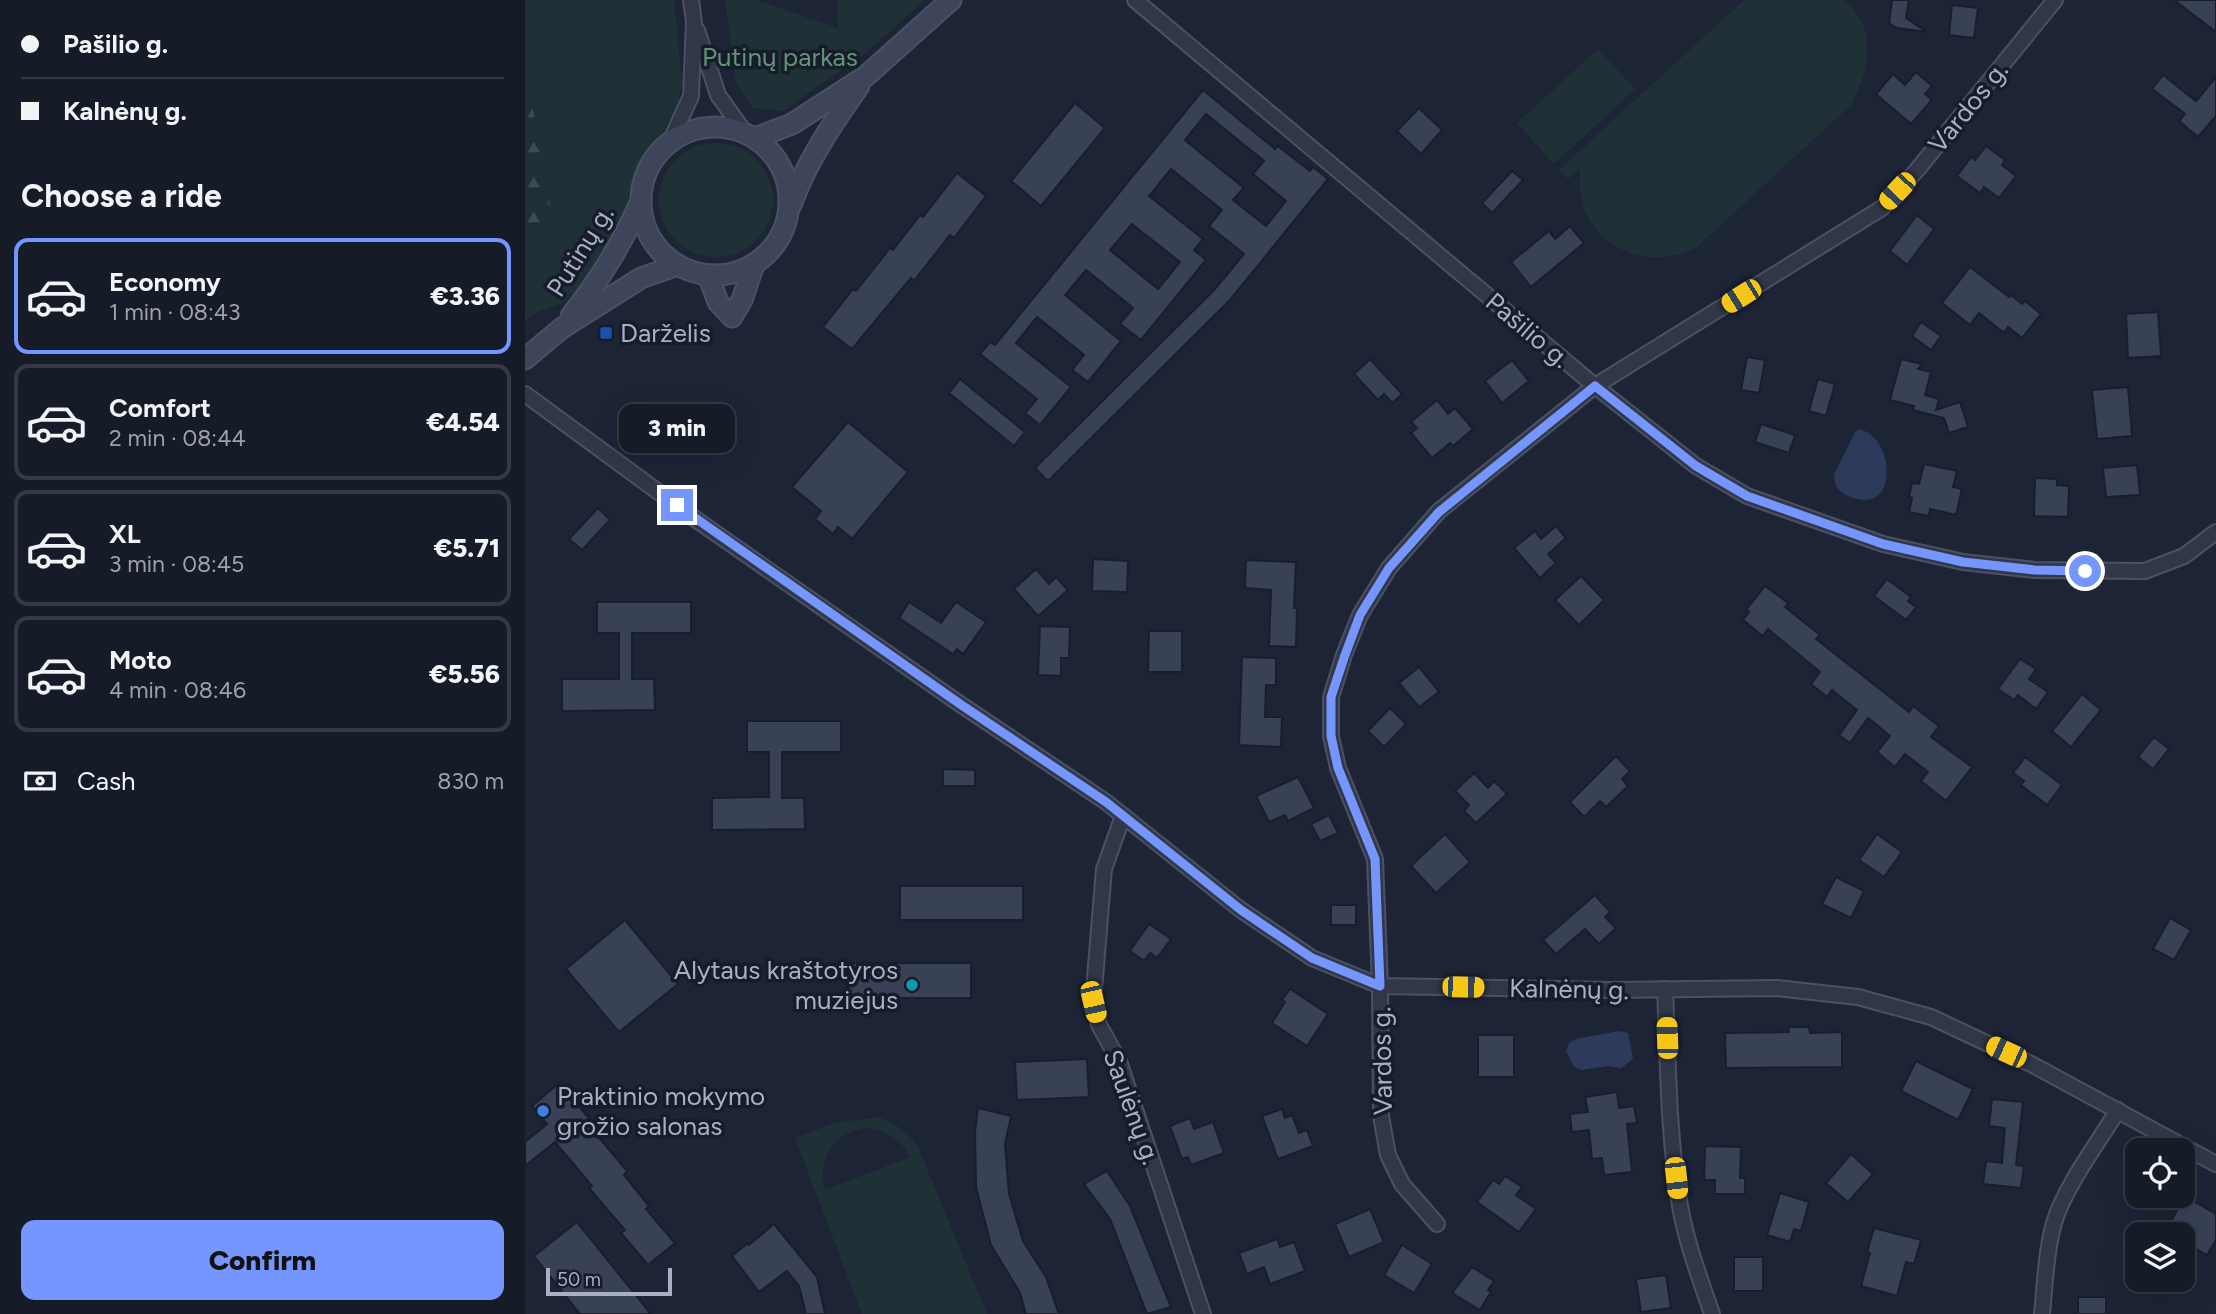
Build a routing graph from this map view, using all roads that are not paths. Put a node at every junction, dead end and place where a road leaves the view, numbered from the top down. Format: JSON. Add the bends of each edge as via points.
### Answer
{"nodes":[{"id":1,"x":691,"y":0,"type":"edge"},
{"id":2,"x":951,"y":0,"type":"edge"},
{"id":3,"x":1135,"y":0,"type":"edge"},
{"id":4,"x":2055,"y":0,"type":"edge"},
{"id":5,"x":694,"y":22,"type":"junction"},
{"id":6,"x":866,"y":76,"type":"junction"},
{"id":7,"x":750,"y":136,"type":"junction"},
{"id":8,"x":670,"y":142,"type":"junction"},
{"id":9,"x":641,"y":201,"type":"junction"},
{"id":10,"x":788,"y":214,"type":"junction"},
{"id":11,"x":754,"y":264,"type":"junction"},
{"id":12,"x":678,"y":265,"type":"junction"},
{"id":13,"x":708,"y":275,"type":"junction"},
{"id":14,"x":562,"y":328,"type":"junction"},
{"id":15,"x":525,"y":359,"type":"edge"},
{"id":16,"x":1595,"y":386,"type":"junction"},
{"id":17,"x":525,"y":394,"type":"edge"},
{"id":18,"x":2216,"y":532,"type":"edge"},
{"id":19,"x":1123,"y":816,"type":"junction"},
{"id":20,"x":1380,"y":986,"type":"junction"},
{"id":21,"x":1665,"y":989,"type":"junction"},
{"id":22,"x":2118,"y":1110,"type":"junction"},
{"id":23,"x":2216,"y":1164,"type":"edge"},
{"id":24,"x":1437,"y":1224,"type":"dead end"},
{"id":25,"x":1203,"y":1314,"type":"edge"},
{"id":26,"x":1712,"y":1314,"type":"edge"},
{"id":27,"x":2042,"y":1314,"type":"edge"}],
"edges":[{"from":1,"to":5,"type":"street"},
{"from":2,"to":6,"type":"main road"},
{"from":3,"to":16,"type":"street","name":"Pašilio g."},
{"from":4,"to":16,"type":"street","name":"Vardos g.","via":[[1882,208]]},
{"from":5,"to":7,"type":"street","via":[[718,95]]},
{"from":5,"to":8,"type":"street","via":[[691,96]]},
{"from":6,"to":7,"type":"main road","via":[[792,124]]},
{"from":6,"to":10,"type":"main road","via":[[826,132]]},
{"from":7,"to":8,"type":"main road","via":[[706,127]]},
{"from":7,"to":10,"type":"main road","via":[[776,158],[783,171]]},
{"from":8,"to":9,"type":"main road","via":[[649,168]]},
{"from":9,"to":12,"type":"main road","via":[[651,238]]},
{"from":9,"to":14,"type":"main road","name":"Putinų g.","via":[[620,246]]},
{"from":10,"to":11,"type":"main road","via":[[776,243]]},
{"from":11,"to":13,"type":"main road","via":[[724,275]]},
{"from":11,"to":13,"type":"main road","via":[[732,317],[718,302]]},
{"from":12,"to":13,"type":"main road"},
{"from":12,"to":14,"type":"main road","name":"Putinų g.","via":[[641,278]]},
{"from":14,"to":15,"type":"main road","name":"Putinų g."},
{"from":16,"to":18,"type":"street","name":"Pašilio g.","via":[[1696,466],[1747,496],[1883,544],[1963,562],[2035,570],[2145,571],[2184,556]]},
{"from":16,"to":20,"type":"street","name":"Vardos g.","via":[[1439,512],[1389,568],[1360,615],[1345,655],[1331,697],[1331,736],[1338,768],[1375,859]]},
{"from":17,"to":19,"type":"street","name":"Kalnėnų g.","via":[[691,516]]},
{"from":19,"to":20,"type":"street","name":"Kalnėnų g.","via":[[1241,910],[1312,958]]},
{"from":19,"to":25,"type":"street","name":"Saulėnų g.","via":[[1104,869],[1093,1002],[1099,1026],[1119,1061]]},
{"from":20,"to":21,"type":"street","name":"Kalnėnų g."},
{"from":20,"to":24,"type":"street","name":"Vardos g.","via":[[1381,1116],[1388,1155],[1402,1184]]},
{"from":21,"to":22,"type":"street","name":"Kalnėnų g.","via":[[1777,988],[1858,997],[1931,1017]]},
{"from":21,"to":26,"type":"street","via":[[1679,1200],[1690,1251]]},
{"from":22,"to":23,"type":"street","name":"Kalnėnų g."},
{"from":22,"to":27,"type":"street","via":[[2055,1221]]}]}
